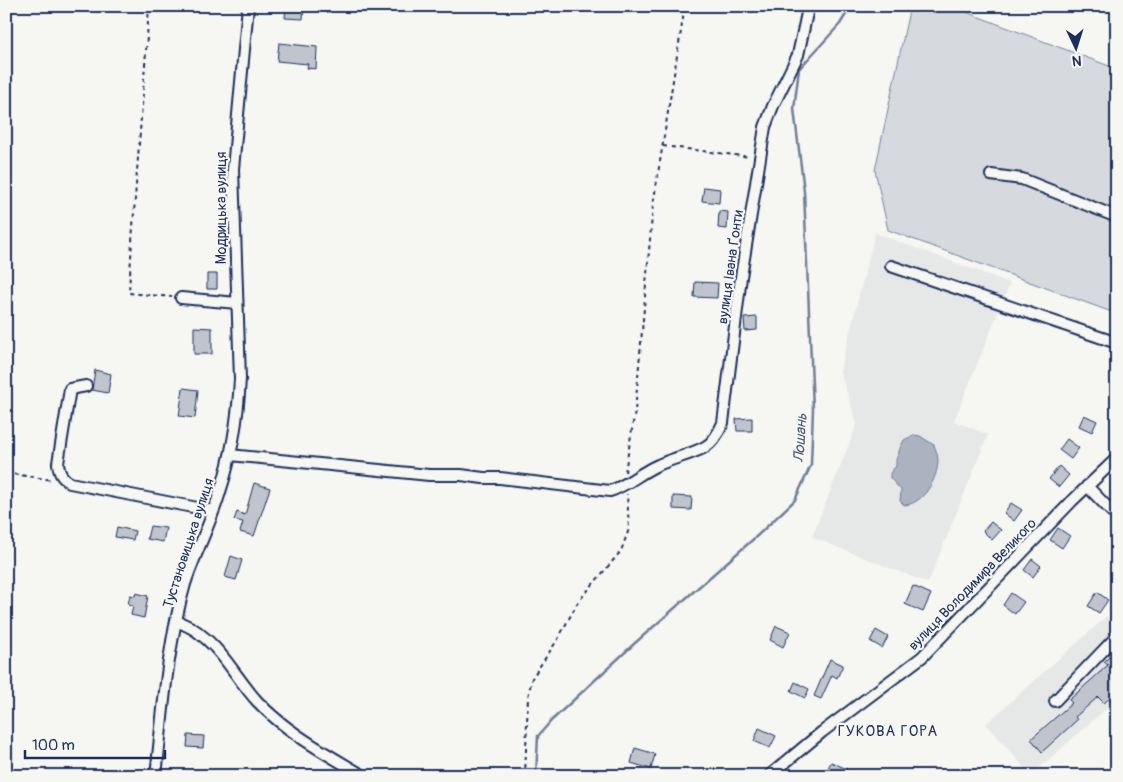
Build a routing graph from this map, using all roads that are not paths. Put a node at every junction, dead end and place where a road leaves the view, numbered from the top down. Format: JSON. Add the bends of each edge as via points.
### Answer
{"nodes":[{"id":1,"x":248,"y":6,"type":"edge"},
{"id":2,"x":807,"y":6,"type":"edge"},
{"id":3,"x":991,"y":175,"type":"dead end"},
{"id":4,"x":1117,"y":217,"type":"edge"},
{"id":5,"x":891,"y":266,"type":"dead end"},
{"id":6,"x":181,"y":298,"type":"road end"},
{"id":7,"x":236,"y":303,"type":"junction"},
{"id":8,"x":1117,"y":343,"type":"edge"},
{"id":9,"x":240,"y":380,"type":"joint"},
{"id":10,"x":86,"y":386,"type":"dead end"},
{"id":11,"x":230,"y":455,"type":"junction"},
{"id":12,"x":1117,"y":458,"type":"edge"},
{"id":13,"x":1087,"y":486,"type":"junction"},
{"id":14,"x":213,"y":511,"type":"junction"},
{"id":15,"x":1117,"y":517,"type":"edge"},
{"id":16,"x":177,"y":621,"type":"junction"},
{"id":17,"x":1117,"y":636,"type":"edge"},
{"id":18,"x":1055,"y":701,"type":"dead end"},
{"id":19,"x":156,"y":776,"type":"edge"},
{"id":20,"x":364,"y":776,"type":"edge"},
{"id":21,"x":769,"y":776,"type":"edge"}],
"edges":[{"from":1,"to":7,"type":"street","name":"Модрицька вулиця","via":[[233,169]]},
{"from":2,"to":11,"type":"street","name":"вулиця Івана Ґонти","via":[[798,55],[765,127],[741,278],[723,423],[713,441],[658,464],[620,488],[610,490]]},
{"from":3,"to":4,"type":"street","via":[[1022,179]]},
{"from":5,"to":8,"type":"street"},
{"from":6,"to":7,"type":"street"},
{"from":7,"to":9,"type":"street","name":"Модрицька вулиця"},
{"from":9,"to":11,"type":"street","name":"Тустановицька вулиця"},
{"from":10,"to":14,"type":"street","via":[[70,389],[58,463],[63,479]]},
{"from":11,"to":14,"type":"street","name":"Тустановицька вулиця"},
{"from":12,"to":13,"type":"street","name":"вулиця Володимира Великого"},
{"from":13,"to":15,"type":"street"},
{"from":13,"to":21,"type":"street","name":"вулиця Володимира Великого","via":[[922,657]]},
{"from":14,"to":16,"type":"street","name":"Тустановицька вулиця","via":[[185,585]]},
{"from":16,"to":19,"type":"street","name":"Тустановицька вулиця","via":[[169,657]]},
{"from":16,"to":20,"type":"street","via":[[199,632],[217,648],[257,701],[280,721]]},
{"from":17,"to":18,"type":"street"}]}
